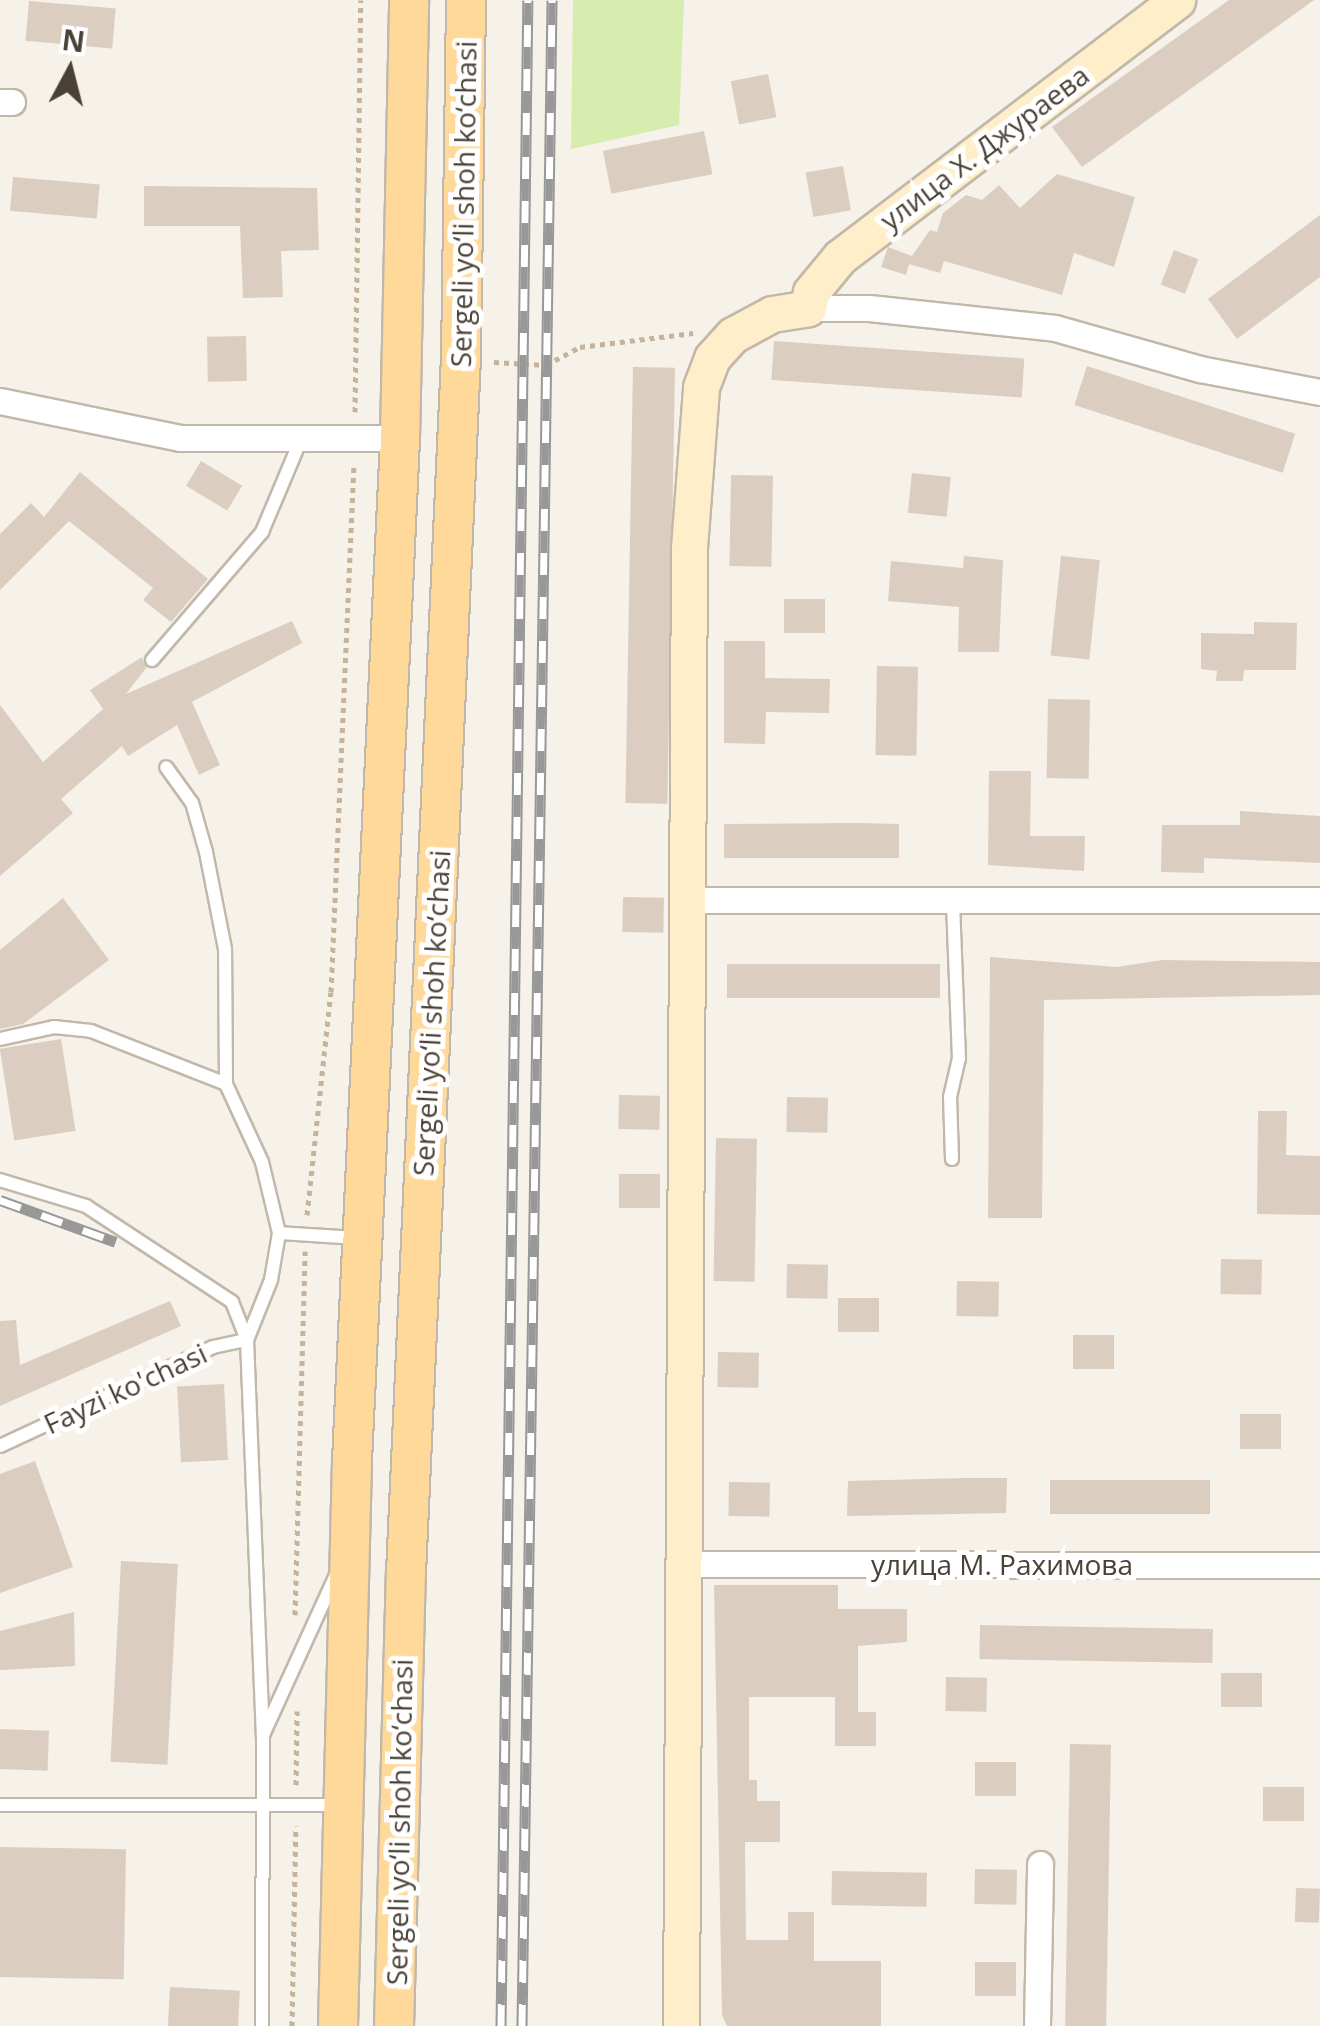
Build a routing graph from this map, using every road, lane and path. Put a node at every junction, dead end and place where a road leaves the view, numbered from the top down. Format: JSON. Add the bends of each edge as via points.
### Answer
{"nodes":[{"id":1,"x":361,"y":0,"type":"edge"},
{"id":2,"x":408,"y":0,"type":"edge"},
{"id":3,"x":466,"y":0,"type":"edge"},
{"id":4,"x":1177,"y":0,"type":"edge"},
{"id":5,"x":808,"y":308,"type":"junction"},
{"id":6,"x":722,"y":346,"type":"junction"},
{"id":7,"x":524,"y":364,"type":"dead end"},
{"id":8,"x":1320,"y":392,"type":"edge"},
{"id":9,"x":0,"y":401,"type":"edge"},
{"id":10,"x":302,"y":436,"type":"junction"},
{"id":11,"x":354,"y":437,"type":"junction"},
{"id":12,"x":400,"y":438,"type":"junction"},
{"id":13,"x":152,"y":660,"type":"dead end"},
{"id":14,"x":166,"y":767,"type":"dead end"},
{"id":15,"x":688,"y":900,"type":"junction"},
{"id":16,"x":953,"y":900,"type":"junction"},
{"id":17,"x":1320,"y":900,"type":"edge"},
{"id":18,"x":0,"y":1039,"type":"edge"},
{"id":19,"x":226,"y":1084,"type":"junction"},
{"id":20,"x":952,"y":1159,"type":"dead end"},
{"id":21,"x":0,"y":1180,"type":"edge"},
{"id":22,"x":279,"y":1233,"type":"junction"},
{"id":23,"x":306,"y":1234,"type":"junction"},
{"id":24,"x":362,"y":1239,"type":"junction"},
{"id":25,"x":246,"y":1340,"type":"junction"},
{"id":26,"x":0,"y":1446,"type":"edge"},
{"id":27,"x":350,"y":1545,"type":"junction"},
{"id":28,"x":685,"y":1564,"type":"junction"},
{"id":29,"x":1320,"y":1564,"type":"edge"},
{"id":30,"x":296,"y":1663,"type":"junction"},
{"id":31,"x":262,"y":1735,"type":"junction"},
{"id":32,"x":0,"y":1805,"type":"edge"},
{"id":33,"x":344,"y":1805,"type":"junction"},
{"id":34,"x":262,"y":1807,"type":"junction"},
{"id":35,"x":296,"y":1807,"type":"junction"},
{"id":36,"x":1040,"y":1864,"type":"dead end"},
{"id":37,"x":262,"y":2026,"type":"edge"},
{"id":38,"x":292,"y":2026,"type":"edge"},
{"id":39,"x":338,"y":2026,"type":"edge"},
{"id":40,"x":394,"y":2026,"type":"edge"},
{"id":41,"x":681,"y":2026,"type":"edge"},
{"id":42,"x":1036,"y":2026,"type":"edge"}],
"edges":[{"from":1,"to":11,"type":"path"},
{"from":2,"to":12,"type":"main road","name":"Sergeli yo‘li shoh ko‘chasi"},
{"from":3,"to":40,"type":"main road","name":"Sergeli yo‘li shoh ko‘chasi","via":[[461,359],[406,1573]]},
{"from":4,"to":5,"type":"street","name":"улица Х. Джураева","via":[[840,257],[811,292]]},
{"from":5,"to":6,"type":"street","via":[[772,314]]},
{"from":5,"to":8,"type":"street","via":[[1055,328],[1200,369]]},
{"from":6,"to":7,"type":"path","via":[[702,332],[580,347],[546,364]]},
{"from":6,"to":15,"type":"street","via":[[701,387],[689,548]]},
{"from":9,"to":10,"type":"street","via":[[180,438]]},
{"from":10,"to":11,"type":"street"},
{"from":10,"to":13,"type":"lane","via":[[262,532]]},
{"from":11,"to":12,"type":"street"},
{"from":11,"to":23,"type":"path","via":[[331,992]]},
{"from":12,"to":24,"type":"main road","name":"Sergeli yo‘li shoh ko‘chasi"},
{"from":14,"to":19,"type":"lane","via":[[192,803],[225,949]]},
{"from":15,"to":16,"type":"street"},
{"from":15,"to":28,"type":"street"},
{"from":16,"to":17,"type":"street"},
{"from":16,"to":20,"type":"lane","via":[[959,1059],[950,1097]]},
{"from":18,"to":19,"type":"lane","via":[[54,1027],[91,1031]]},
{"from":19,"to":22,"type":"lane","via":[[262,1162]]},
{"from":21,"to":25,"type":"lane","via":[[86,1206],[146,1241],[232,1302]]},
{"from":22,"to":23,"type":"lane"},
{"from":22,"to":25,"type":"lane","via":[[271,1280]]},
{"from":23,"to":24,"type":"lane"},
{"from":23,"to":30,"type":"path"},
{"from":24,"to":27,"type":"main road","name":"Sergeli yo‘li shoh ko‘chasi"},
{"from":25,"to":26,"type":"lane","name":"Fayzi ko'chasi","via":[[213,1347]]},
{"from":25,"to":31,"type":"lane"},
{"from":27,"to":30,"type":"lane"},
{"from":27,"to":33,"type":"main road","name":"Sergeli yo‘li shoh ko‘chasi"},
{"from":28,"to":29,"type":"street","name":"улица М. Рахимова"},
{"from":28,"to":41,"type":"street"},
{"from":30,"to":31,"type":"lane"},
{"from":30,"to":35,"type":"path"},
{"from":31,"to":34,"type":"lane"},
{"from":32,"to":34,"type":"lane"},
{"from":33,"to":35,"type":"lane"},
{"from":33,"to":39,"type":"main road","name":"Sergeli yo‘li shoh ko‘chasi"},
{"from":34,"to":35,"type":"lane"},
{"from":34,"to":37,"type":"lane"},
{"from":35,"to":38,"type":"path"},
{"from":36,"to":42,"type":"street"}]}
